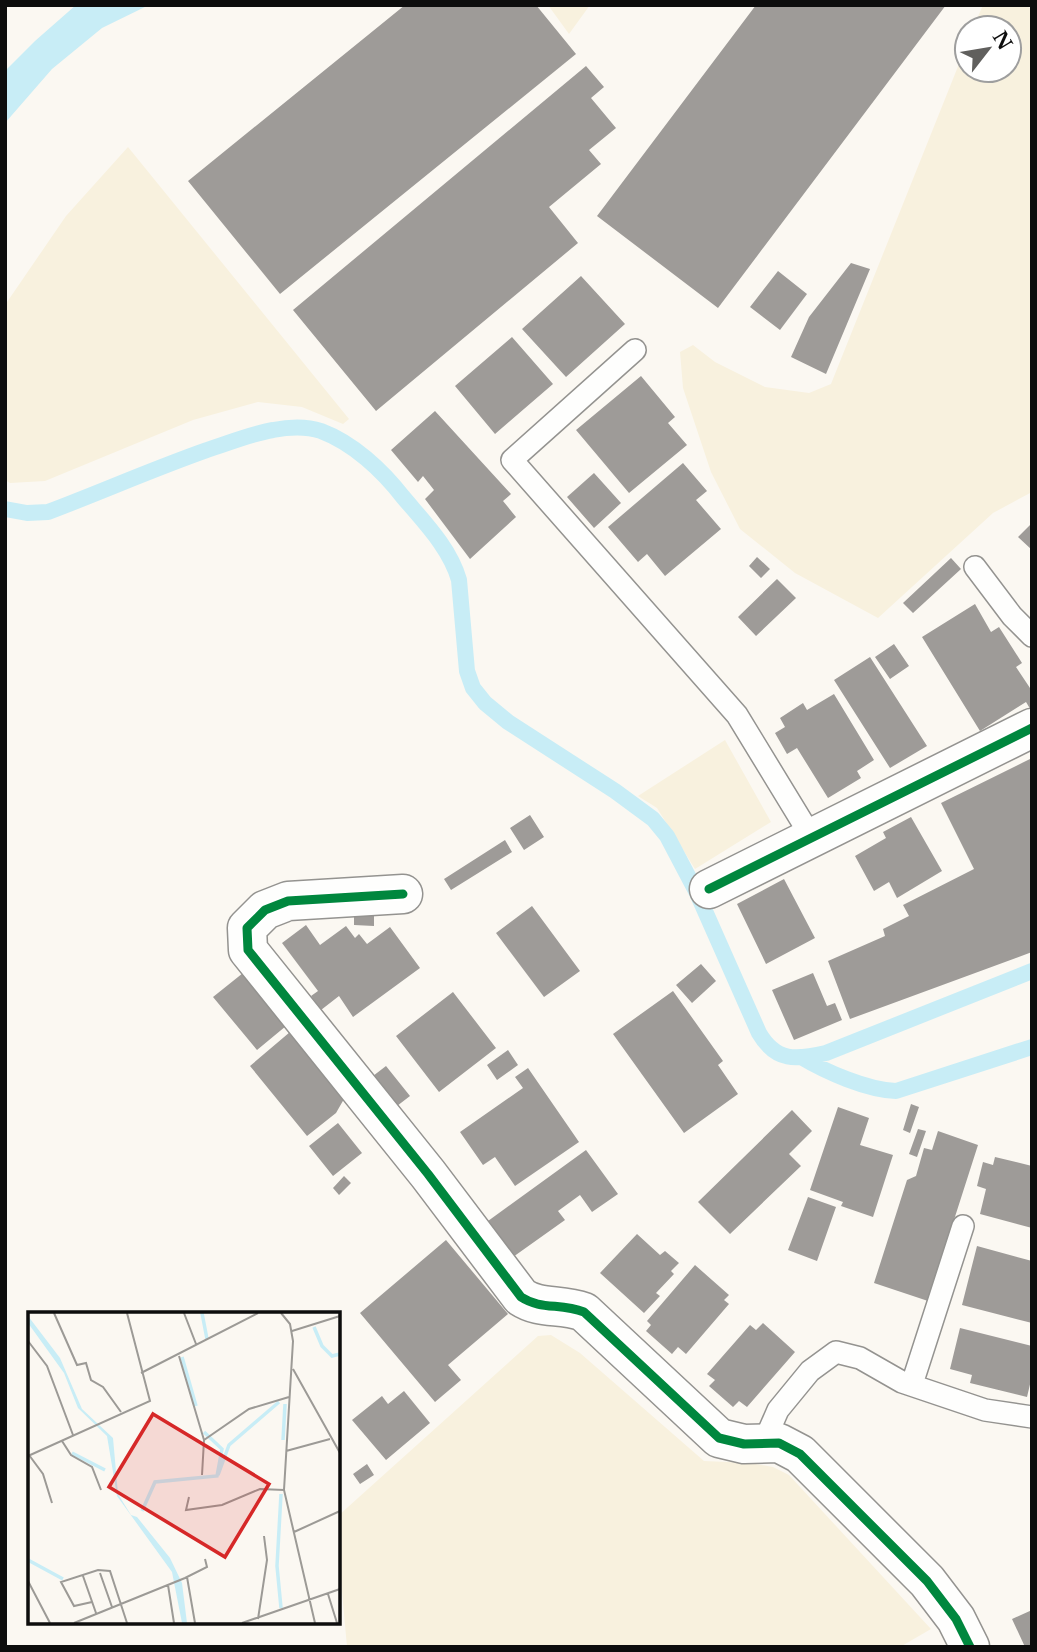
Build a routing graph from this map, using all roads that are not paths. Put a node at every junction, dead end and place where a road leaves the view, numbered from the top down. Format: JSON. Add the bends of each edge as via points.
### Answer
{"nodes":[{"id":1,"x":635,"y":350,"type":"dead end"},
{"id":2,"x":975,"y":567,"type":"dead end"},
{"id":3,"x":1032,"y":636,"type":"edge"},
{"id":4,"x":1032,"y":728,"type":"edge"},
{"id":5,"x":812,"y":838,"type":"junction"},
{"id":6,"x":709,"y":889,"type":"dead end"},
{"id":7,"x":403,"y":894,"type":"dead end"},
{"id":8,"x":963,"y":1226,"type":"dead end"},
{"id":9,"x":912,"y":1384,"type":"junction"},
{"id":10,"x":1032,"y":1417,"type":"edge"},
{"id":11,"x":764,"y":1442,"type":"junction"},
{"id":12,"x":970,"y":1647,"type":"edge"}],
"edges":[{"from":1,"to":5,"type":"lane","via":[[512,460],[737,715]]},
{"from":2,"to":3,"type":"lane"},
{"from":4,"to":5,"type":"street"},
{"from":5,"to":6,"type":"street"},
{"from":7,"to":11,"type":"street","via":[[288,901],[265,910],[247,928],[248,950],[521,1297],[533,1305],[568,1306],[583,1312],[719,1438],[744,1444]]},
{"from":8,"to":9,"type":"lane"},
{"from":9,"to":10,"type":"lane","via":[[985,1410]]},
{"from":9,"to":11,"type":"lane","via":[[860,1358],[836,1352],[810,1371],[778,1410]]},
{"from":11,"to":12,"type":"street","via":[[779,1443],[800,1454],[927,1581],[956,1619]]}]}
